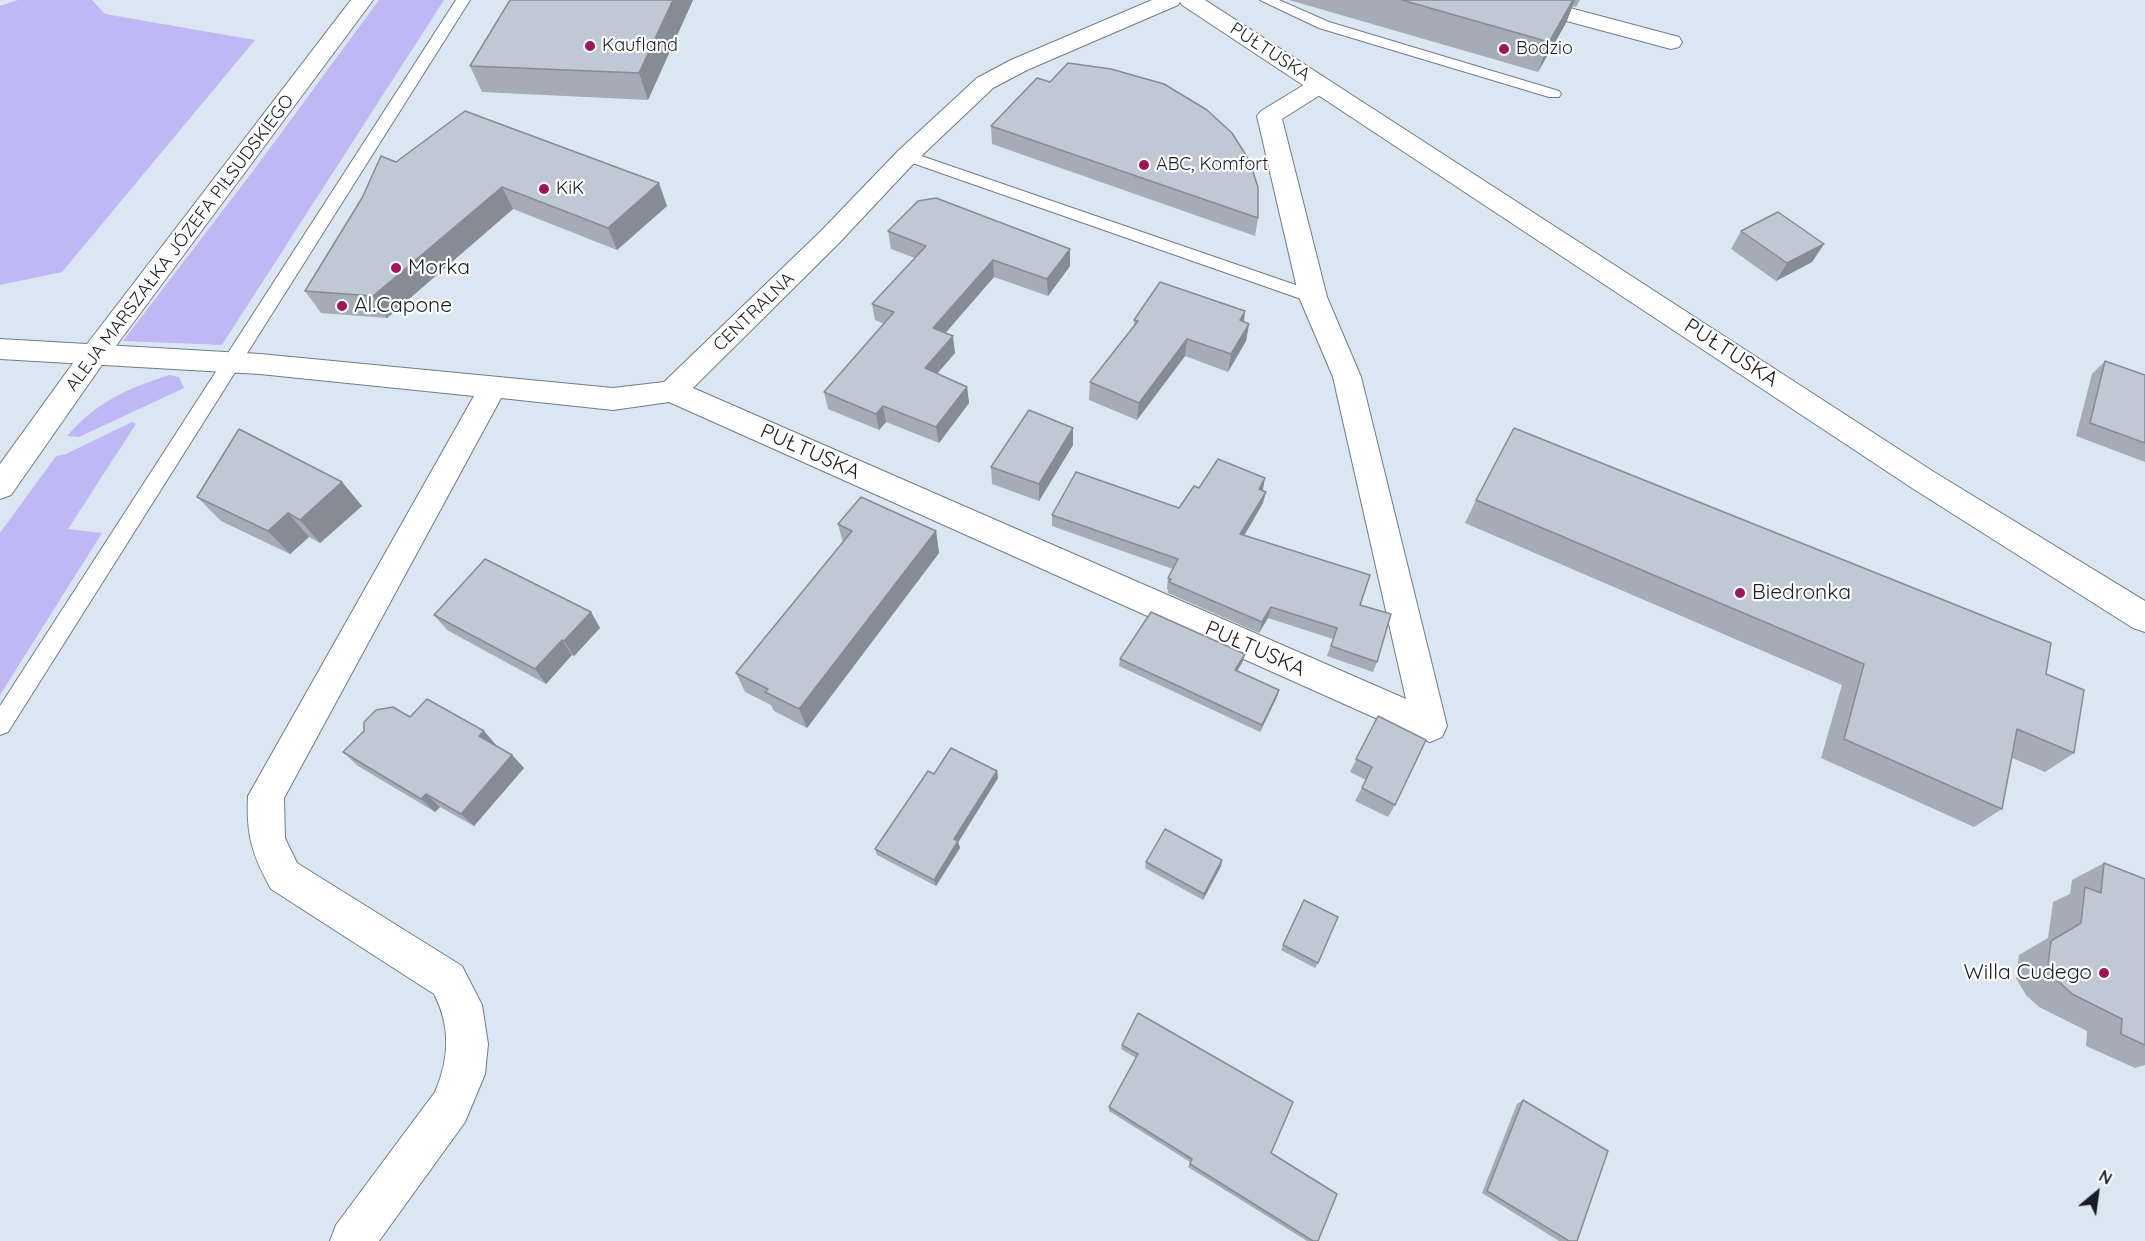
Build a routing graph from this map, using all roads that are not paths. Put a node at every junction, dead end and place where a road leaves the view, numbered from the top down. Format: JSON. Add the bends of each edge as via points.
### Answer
{"nodes":[{"id":1,"x":362,"y":0,"type":"edge"},
{"id":2,"x":463,"y":0,"type":"edge"},
{"id":3,"x":1170,"y":0,"type":"edge"},
{"id":4,"x":1190,"y":0,"type":"edge"},
{"id":5,"x":1267,"y":0,"type":"edge"},
{"id":6,"x":1515,"y":0,"type":"edge"},
{"id":7,"x":1671,"y":42,"type":"dead end"},
{"id":8,"x":1320,"y":85,"type":"junction"},
{"id":9,"x":1554,"y":94,"type":"dead end"},
{"id":10,"x":907,"y":156,"type":"junction"},
{"id":11,"x":1313,"y":297,"type":"junction"},
{"id":12,"x":0,"y":349,"type":"edge"},
{"id":13,"x":94,"y":355,"type":"junction"},
{"id":14,"x":247,"y":363,"type":"junction"},
{"id":15,"x":493,"y":387,"type":"junction"},
{"id":16,"x":672,"y":391,"type":"junction"},
{"id":17,"x":0,"y":487,"type":"edge"},
{"id":18,"x":2145,"y":618,"type":"edge"},
{"id":19,"x":0,"y":725,"type":"edge"},
{"id":20,"x":352,"y":1241,"type":"edge"}],
"edges":[{"from":1,"to":13,"type":"street","name":"ALEJA MARSZAŁKA JÓZEFA PIŁSUDSKIEGO"},
{"from":2,"to":14,"type":"lane"},
{"from":3,"to":10,"type":"street","name":"CENTRALNA","via":[[985,83]]},
{"from":4,"to":8,"type":"street","name":"PUŁTUSKA"},
{"from":5,"to":9,"type":"lane","via":[[1324,25]]},
{"from":6,"to":7,"type":"street"},
{"from":8,"to":11,"type":"street","name":"PUŁTUSKA","via":[[1269,116]]},
{"from":8,"to":18,"type":"street","name":"PUŁTUSKA","via":[[1913,474]]},
{"from":10,"to":11,"type":"lane"},
{"from":10,"to":16,"type":"street","name":"CENTRALNA"},
{"from":11,"to":16,"type":"street","name":"PUŁTUSKA","via":[[1347,377],[1430,726]]},
{"from":12,"to":13,"type":"street"},
{"from":13,"to":14,"type":"street"},
{"from":13,"to":17,"type":"street","name":"ALEJA MARSZAŁKA JÓZEFA PIŁSUDSKIEGO"},
{"from":14,"to":15,"type":"street"},
{"from":14,"to":19,"type":"lane"},
{"from":15,"to":16,"type":"street","via":[[613,399]]},
{"from":15,"to":20,"type":"street","via":[[266,796],[264,828],[268,849],[284,876],[448,980],[462,1005],[468,1044],[464,1074],[450,1107]]}]}
